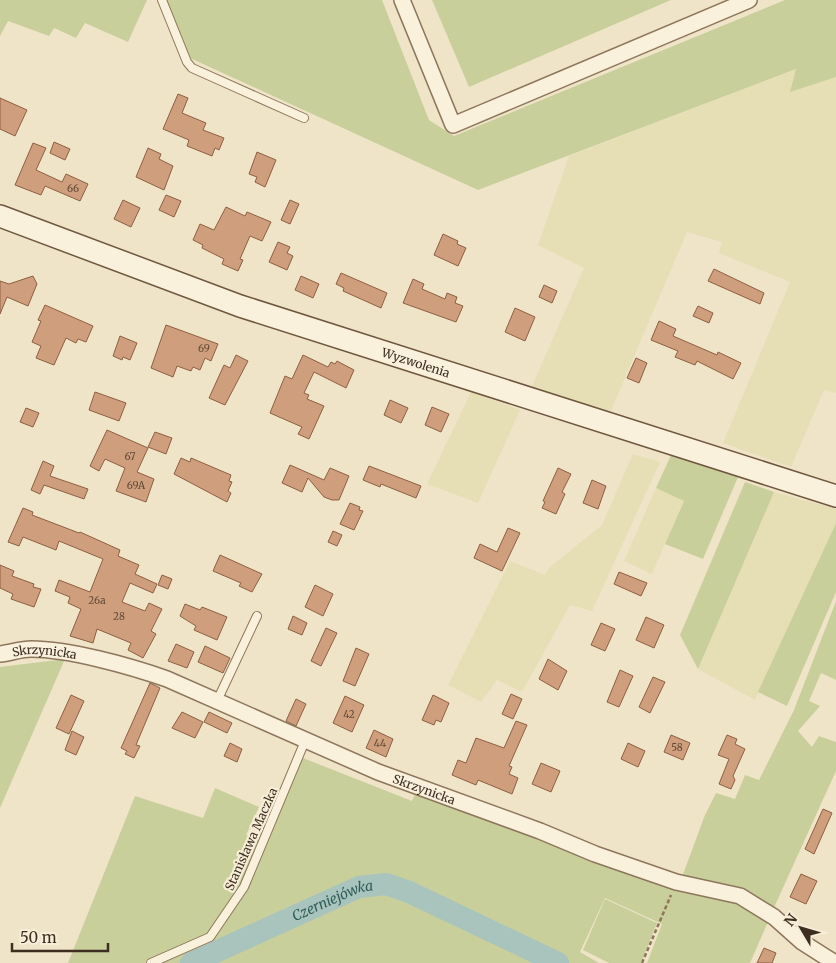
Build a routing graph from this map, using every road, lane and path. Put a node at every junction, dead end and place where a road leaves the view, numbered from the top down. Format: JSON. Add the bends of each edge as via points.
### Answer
{"nodes":[{"id":1,"x":162,"y":0,"type":"edge"},
{"id":2,"x":402,"y":0,"type":"edge"},
{"id":3,"x":749,"y":0,"type":"edge"},
{"id":4,"x":304,"y":118,"type":"dead end"},
{"id":5,"x":0,"y":216,"type":"edge"},
{"id":6,"x":836,"y":496,"type":"edge"},
{"id":7,"x":257,"y":616,"type":"dead end"},
{"id":8,"x":0,"y":654,"type":"edge"},
{"id":9,"x":217,"y":701,"type":"junction"},
{"id":10,"x":305,"y":741,"type":"junction"},
{"id":11,"x":676,"y":882,"type":"junction"},
{"id":12,"x":151,"y":963,"type":"edge"},
{"id":13,"x":642,"y":963,"type":"edge"},
{"id":14,"x":835,"y":963,"type":"edge"}],
"edges":[{"from":1,"to":4,"type":"lane","via":[[192,68]]},
{"from":2,"to":3,"type":"street","via":[[453,125]]},
{"from":5,"to":6,"type":"street","name":"Wyzwolenia","via":[[240,306]]},
{"from":7,"to":9,"type":"lane"},
{"from":8,"to":9,"type":"street","name":"Skrzynicka","via":[[29,649],[53,651],[140,669]]},
{"from":9,"to":10,"type":"street","name":"Skrzynicka"},
{"from":10,"to":11,"type":"street","name":"Skrzynicka","via":[[378,772]]},
{"from":10,"to":12,"type":"lane","name":"Stanisława Maczka","via":[[244,887],[210,937]]},
{"from":11,"to":13,"type":"path"},
{"from":11,"to":14,"type":"street","name":"Skrzynicka","via":[[740,896]]}]}
